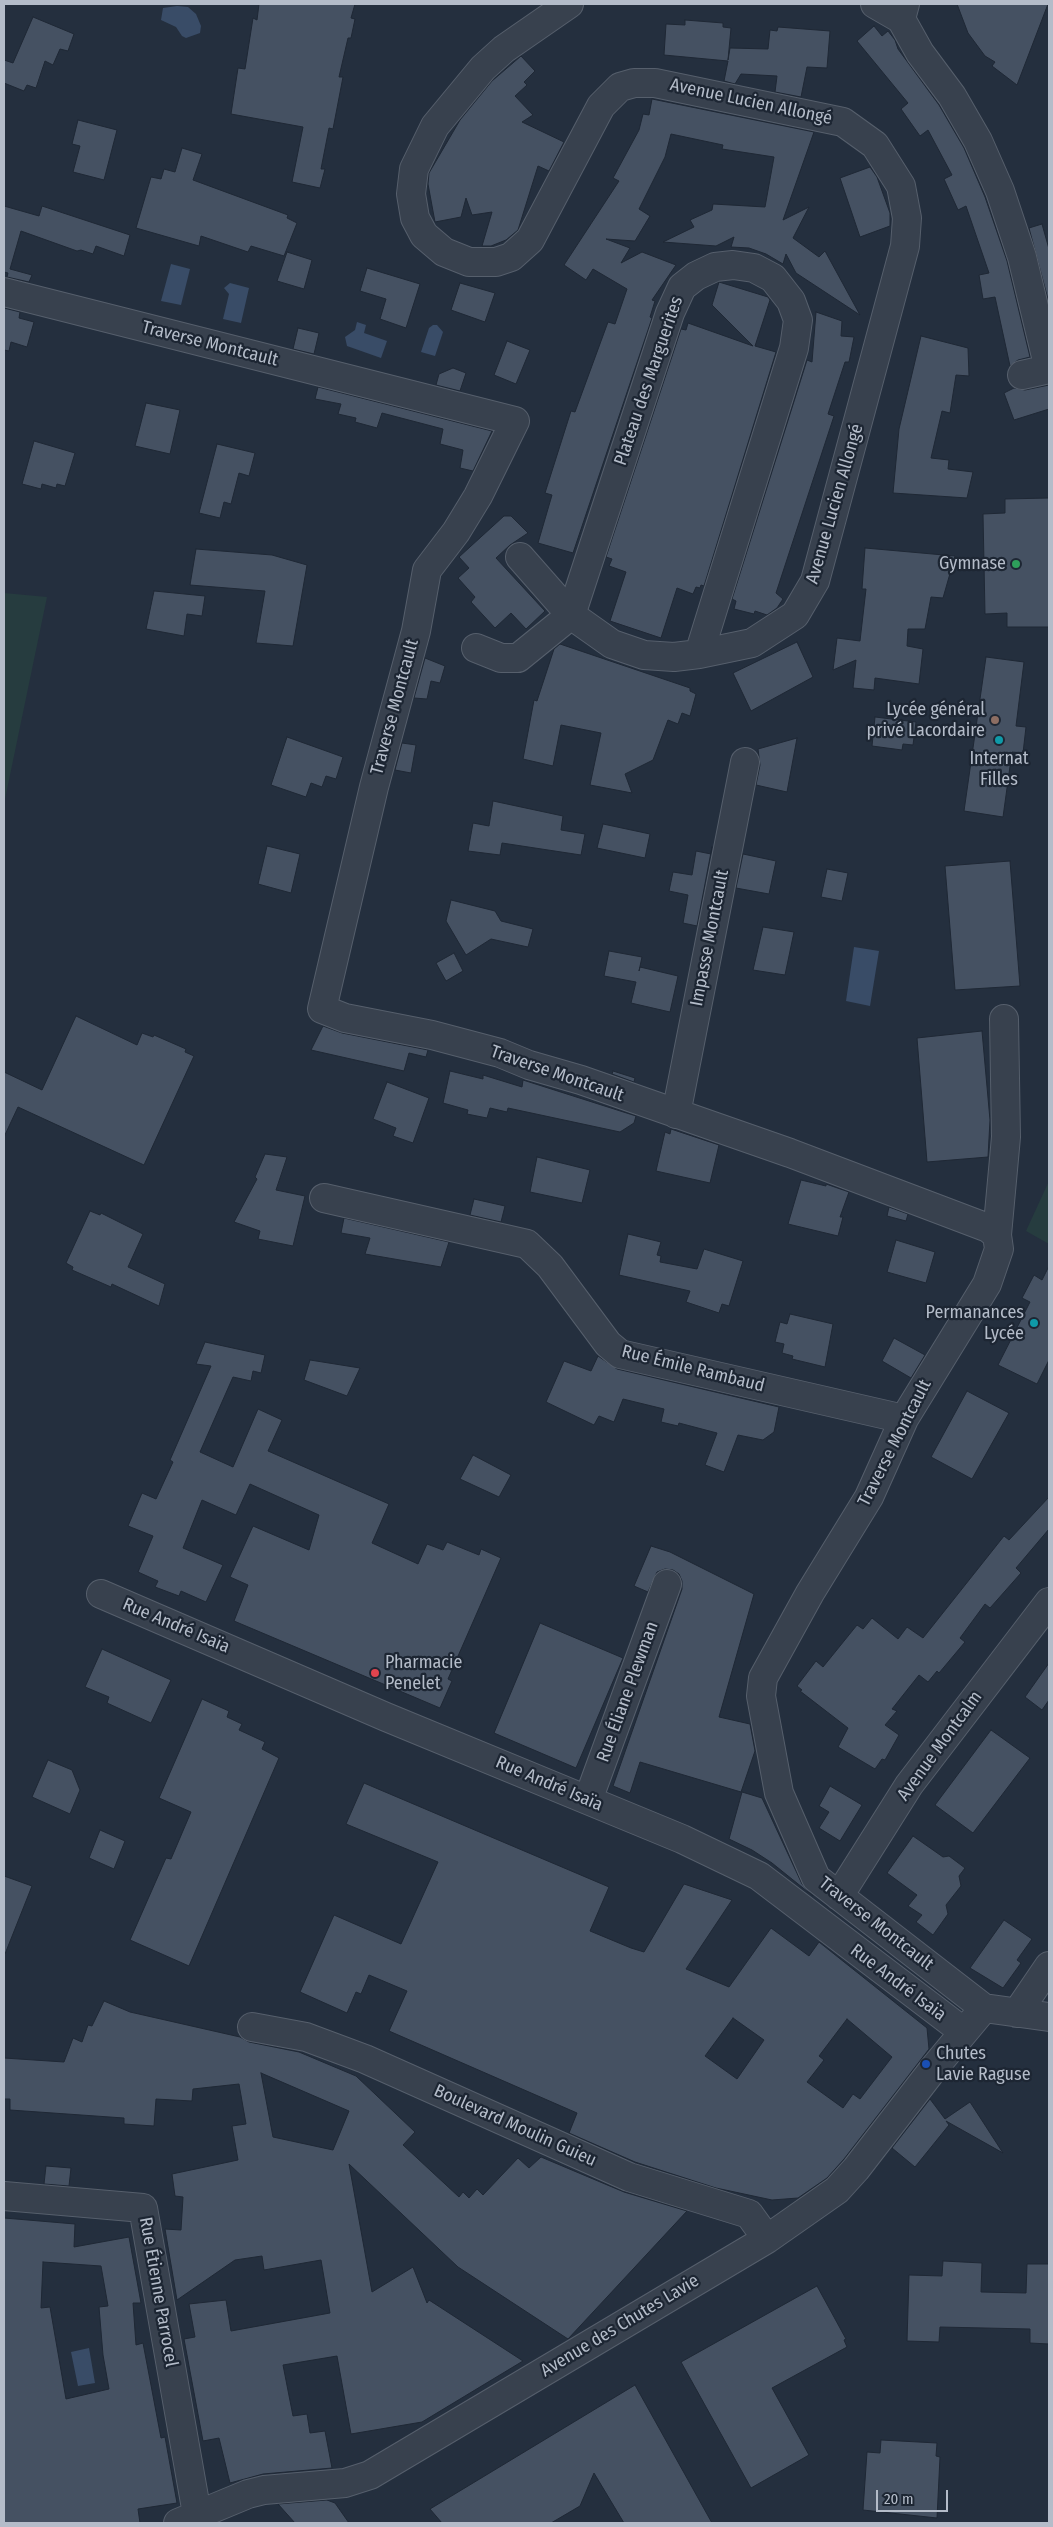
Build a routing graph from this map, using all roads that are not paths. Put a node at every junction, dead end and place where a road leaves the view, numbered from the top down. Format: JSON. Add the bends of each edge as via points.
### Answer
{"nodes":[{"id":1,"x":569,"y":4,"type":"edge"},
{"id":2,"x":875,"y":4,"type":"edge"},
{"id":3,"x":903,"y":11,"type":"edge"},
{"id":4,"x":4,"y":292,"type":"edge"},
{"id":5,"x":1022,"y":375,"type":"dead end"},
{"id":6,"x":520,"y":557,"type":"dead end"},
{"id":7,"x":571,"y":615,"type":"junction"},
{"id":8,"x":476,"y":648,"type":"dead end"},
{"id":9,"x":699,"y":654,"type":"junction"},
{"id":10,"x":745,"y":762,"type":"dead end"},
{"id":11,"x":1004,"y":1019,"type":"dead end"},
{"id":12,"x":676,"y":1114,"type":"junction"},
{"id":13,"x":324,"y":1198,"type":"dead end"},
{"id":14,"x":997,"y":1235,"type":"junction"},
{"id":15,"x":904,"y":1419,"type":"junction"},
{"id":16,"x":667,"y":1584,"type":"dead end"},
{"id":17,"x":101,"y":1594,"type":"dead end"},
{"id":18,"x":1049,"y":1602,"type":"edge"},
{"id":19,"x":588,"y":1800,"type":"junction"},
{"id":20,"x":838,"y":1896,"type":"junction"},
{"id":21,"x":1049,"y":1966,"type":"edge"},
{"id":22,"x":984,"y":2008,"type":"junction"},
{"id":23,"x":1017,"y":2013,"type":"junction"},
{"id":24,"x":1049,"y":2017,"type":"edge"},
{"id":25,"x":252,"y":2027,"type":"dead end"},
{"id":26,"x":964,"y":2032,"type":"junction"},
{"id":27,"x":4,"y":2196,"type":"edge"},
{"id":28,"x":767,"y":2238,"type":"junction"},
{"id":29,"x":187,"y":2518,"type":"edge"}],
"edges":[{"from":1,"to":9,"type":"street","name":"Avenue Lucien Allongé","via":[[504,49],[483,68],[435,126],[414,169],[411,194],[415,218],[424,235],[444,252],[469,262],[496,262],[511,257],[530,240],[601,106],[620,87],[634,83],[655,83],[843,122],[875,144],[901,186],[907,218],[905,246],[815,581],[795,615],[775,630],[752,643]]},
{"from":2,"to":3,"type":"street"},
{"from":3,"to":5,"type":"street","via":[[920,53],[952,96],[978,141],[1019,248],[1049,368]]},
{"from":4,"to":12,"type":"street","name":"Traverse Montcault","via":[[515,421],[474,503],[427,570],[416,632],[374,787],[322,1009],[346,1018],[500,1053],[529,1066],[582,1080]]},
{"from":6,"to":7,"type":"street"},
{"from":7,"to":8,"type":"street","via":[[518,658],[501,658]]},
{"from":7,"to":9,"type":"street","via":[[612,644],[644,655],[674,657]]},
{"from":7,"to":9,"type":"street","name":"Plateau des Marguerites","via":[[670,313],[682,287],[714,267],[754,268],[772,278],[791,301],[798,320],[794,348]]},
{"from":10,"to":12,"type":"street","name":"Impasse Montcault"},
{"from":11,"to":14,"type":"street","via":[[1006,1136]]},
{"from":12,"to":14,"type":"street","name":"Traverse Montcault","via":[[790,1153],[988,1228]]},
{"from":13,"to":15,"type":"street","name":"Rue Émile Rambaud","via":[[527,1244],[550,1266],[608,1344],[620,1354]]},
{"from":14,"to":15,"type":"street","name":"Traverse Montcault","via":[[999,1248],[987,1284]]},
{"from":15,"to":20,"type":"street","name":"Traverse Montcault","via":[[869,1497],[763,1678],[761,1696],[779,1793],[816,1878]]},
{"from":16,"to":19,"type":"street","name":"Rue Éliane Plewman"},
{"from":17,"to":19,"type":"street","name":"Rue André Isaïa"},
{"from":18,"to":20,"type":"street","name":"Avenue Montcalm","via":[[910,1785]]},
{"from":19,"to":26,"type":"street","name":"Rue André Isaïa","via":[[682,1839],[759,1876]]},
{"from":20,"to":22,"type":"street","name":"Traverse Montcault"},
{"from":21,"to":23,"type":"street"},
{"from":22,"to":23,"type":"street"},
{"from":22,"to":26,"type":"street","name":"Avenue des Chutes Lavie"},
{"from":23,"to":24,"type":"street"},
{"from":25,"to":28,"type":"street","name":"Boulevard Moulin Guieu","via":[[306,2037],[629,2177],[749,2214]]},
{"from":26,"to":28,"type":"street","name":"Avenue des Chutes Lavie","via":[[837,2190]]},
{"from":27,"to":29,"type":"street","name":"Rue Étienne Parrocel","via":[[143,2208]]},
{"from":28,"to":29,"type":"street","name":"Avenue des Chutes Lavie","via":[[370,2475],[345,2483],[256,2492]]}]}
